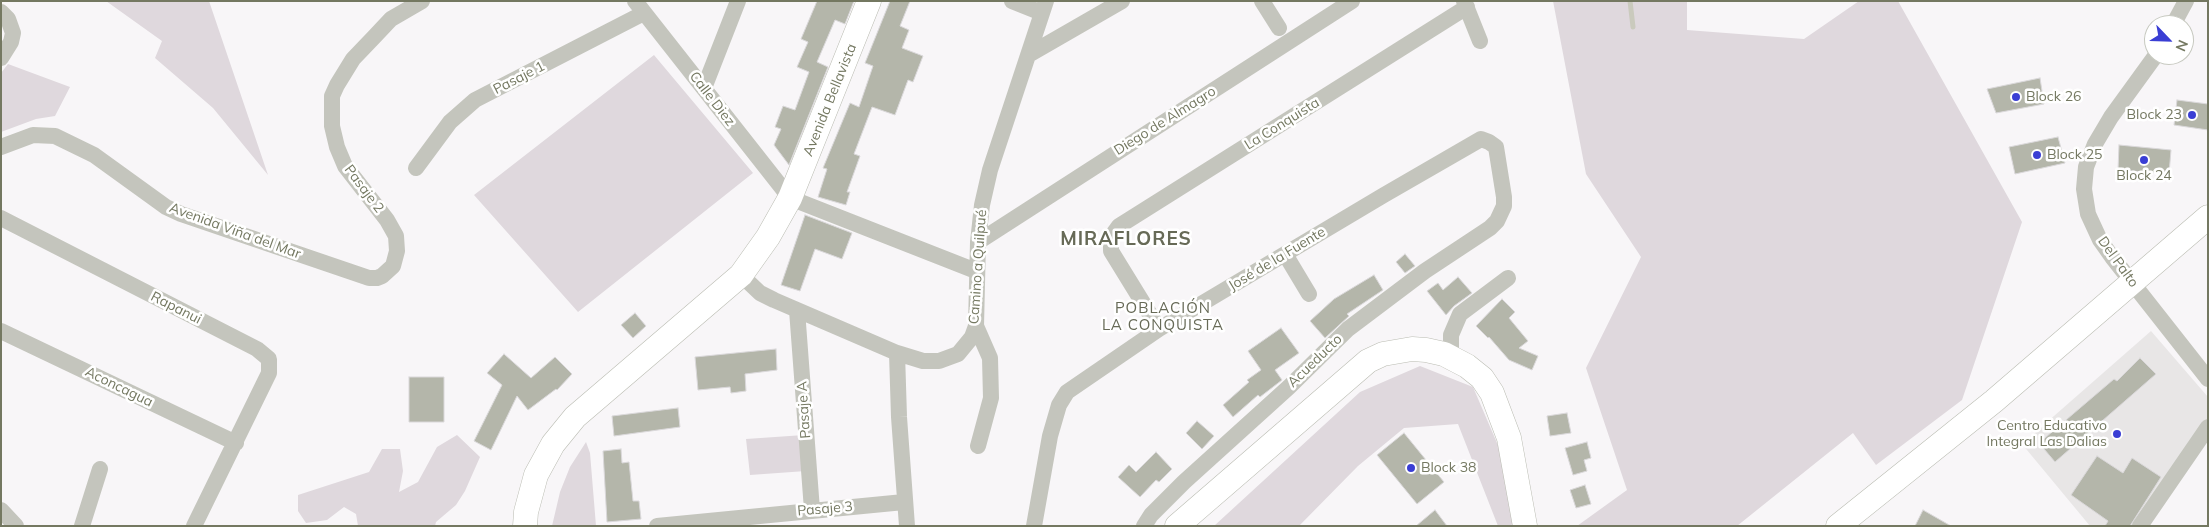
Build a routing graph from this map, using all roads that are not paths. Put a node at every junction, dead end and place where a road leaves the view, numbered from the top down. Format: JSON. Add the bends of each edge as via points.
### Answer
{"nodes":[{"id":1,"x":422,"y":1,"type":"edge"},
{"id":2,"x":738,"y":1,"type":"edge"},
{"id":3,"x":869,"y":1,"type":"edge"},
{"id":4,"x":1012,"y":1,"type":"edge"},
{"id":5,"x":1122,"y":1,"type":"edge"},
{"id":6,"x":1262,"y":1,"type":"edge"},
{"id":7,"x":1352,"y":1,"type":"edge"},
{"id":8,"x":2186,"y":1,"type":"edge"},
{"id":9,"x":1466,"y":4,"type":"edge"},
{"id":10,"x":639,"y":7,"type":"edge"},
{"id":11,"x":1044,"y":7,"type":"edge"},
{"id":12,"x":1,"y":12,"type":"edge"},
{"id":13,"x":2178,"y":15,"type":"edge"},
{"id":14,"x":1279,"y":28,"type":"dead end"},
{"id":15,"x":1480,"y":41,"type":"dead end"},
{"id":16,"x":1030,"y":54,"type":"junction"},
{"id":17,"x":1,"y":58,"type":"edge"},
{"id":18,"x":2149,"y":65,"type":"edge"},
{"id":19,"x":704,"y":88,"type":"junction"},
{"id":20,"x":1,"y":147,"type":"edge"},
{"id":21,"x":416,"y":168,"type":"dead end"},
{"id":22,"x":790,"y":198,"type":"junction"},
{"id":23,"x":1501,"y":214,"type":"joint"},
{"id":24,"x":2208,"y":217,"type":"edge"},
{"id":25,"x":1,"y":218,"type":"edge"},
{"id":26,"x":978,"y":242,"type":"junction"},
{"id":27,"x":1285,"y":254,"type":"junction"},
{"id":28,"x":976,"y":271,"type":"junction"},
{"id":29,"x":741,"y":275,"type":"junction"},
{"id":30,"x":369,"y":278,"type":"joint"},
{"id":31,"x":1508,"y":278,"type":"dead end"},
{"id":32,"x":2132,"y":282,"type":"junction"},
{"id":33,"x":1310,"y":294,"type":"dead end"},
{"id":34,"x":797,"y":310,"type":"junction"},
{"id":35,"x":976,"y":326,"type":"junction"},
{"id":36,"x":1159,"y":329,"type":"junction"},
{"id":37,"x":1,"y":331,"type":"edge"},
{"id":38,"x":897,"y":353,"type":"junction"},
{"id":39,"x":1452,"y":357,"type":"junction"},
{"id":40,"x":2208,"y":379,"type":"edge"},
{"id":41,"x":2208,"y":427,"type":"edge"},
{"id":42,"x":236,"y":443,"type":"junction"},
{"id":43,"x":978,"y":446,"type":"dead end"},
{"id":44,"x":100,"y":468,"type":"dead end"},
{"id":45,"x":904,"y":502,"type":"junction"},
{"id":46,"x":812,"y":510,"type":"junction"},
{"id":47,"x":82,"y":526,"type":"edge"},
{"id":48,"x":194,"y":526,"type":"edge"},
{"id":49,"x":525,"y":526,"type":"edge"},
{"id":50,"x":657,"y":526,"type":"edge"},
{"id":51,"x":907,"y":526,"type":"edge"},
{"id":52,"x":1034,"y":526,"type":"edge"},
{"id":53,"x":1144,"y":526,"type":"edge"},
{"id":54,"x":1177,"y":526,"type":"edge"},
{"id":55,"x":1525,"y":526,"type":"edge"},
{"id":56,"x":1838,"y":526,"type":"edge"},
{"id":57,"x":2140,"y":526,"type":"edge"}],
"edges":[{"from":1,"to":30,"type":"street","name":"Pasaje 2","via":[[391,19],[353,59],[332,96],[332,126],[345,166],[396,236],[393,266],[382,276]]},
{"from":2,"to":19,"type":"street"},
{"from":3,"to":22,"type":"street","name":"Avenida Bellavista"},
{"from":4,"to":11,"type":"street"},
{"from":5,"to":16,"type":"street"},
{"from":6,"to":14,"type":"street"},
{"from":7,"to":26,"type":"street","name":"Diego de Almagro"},
{"from":8,"to":13,"type":"street"},
{"from":9,"to":15,"type":"street"},
{"from":9,"to":36,"type":"street","name":"La Conquista","via":[[1119,226],[1111,237],[1111,251]]},
{"from":10,"to":19,"type":"street","name":"Calle Diez"},
{"from":10,"to":21,"type":"street","name":"Pasaje 1","via":[[475,100],[450,122]]},
{"from":11,"to":16,"type":"street","name":"Camino a Quilpué"},
{"from":12,"to":17,"type":"street","via":[[8,19],[13,33],[12,42]]},
{"from":16,"to":26,"type":"street","name":"Camino a Quilpué","via":[[990,170]]},
{"from":18,"to":32,"type":"street","name":"Del Palto","via":[[2095,144],[2086,167],[2084,189],[2088,214],[2100,240]]},
{"from":19,"to":22,"type":"street","name":"Calle Diez"},
{"from":20,"to":30,"type":"street","name":"Avenida Viña del Mar","via":[[34,135],[55,136],[94,155],[166,207]]},
{"from":22,"to":28,"type":"street"},
{"from":22,"to":29,"type":"street","name":"Avenida Bellavista"},
{"from":23,"to":27,"type":"street","name":"José de la Fuente","via":[[1504,197],[1496,147],[1481,139]]},
{"from":23,"to":53,"type":"street","name":"Acueducto","via":[[1490,228],[1425,271],[1348,330],[1184,482]]},
{"from":24,"to":32,"type":"street"},
{"from":25,"to":42,"type":"street","name":"Rapanui","via":[[257,349],[269,359],[270,372]]},
{"from":26,"to":28,"type":"street","name":"Camino a Quilpué"},
{"from":27,"to":33,"type":"street"},
{"from":27,"to":36,"type":"street","name":"José de la Fuente"},
{"from":28,"to":35,"type":"street","name":"Camino a Quilpué"},
{"from":29,"to":34,"type":"street","name":"Camino a Quilpué","via":[[760,293]]},
{"from":29,"to":49,"type":"street","name":"Avenida Bellavista","via":[[575,417],[553,444],[536,475]]},
{"from":31,"to":39,"type":"street","via":[[1460,314],[1451,335]]},
{"from":32,"to":40,"type":"street","name":"Del Palto"},
{"from":32,"to":56,"type":"street","via":[[1980,413]]},
{"from":34,"to":38,"type":"street","name":"Camino a Quilpué"},
{"from":34,"to":46,"type":"street","name":"Pasaje A"},
{"from":35,"to":38,"type":"street","name":"Camino a Quilpué","via":[[966,346],[949,359],[923,360]]},
{"from":35,"to":43,"type":"street","via":[[990,358],[991,398]]},
{"from":36,"to":52,"type":"street","name":"José de la Fuente","via":[[1067,392],[1059,405],[1050,436]]},
{"from":37,"to":42,"type":"street","name":"Aconcagua"},
{"from":38,"to":45,"type":"street"},
{"from":39,"to":54,"type":"street","via":[[1412,349],[1383,354],[1368,361]]},
{"from":39,"to":55,"type":"street","via":[[1482,378],[1502,414],[1514,458]]},
{"from":41,"to":57,"type":"street"},
{"from":42,"to":48,"type":"street","name":"Rapanui"},
{"from":44,"to":47,"type":"street"},
{"from":45,"to":46,"type":"street","name":"Pasaje 3"},
{"from":45,"to":51,"type":"street"},
{"from":46,"to":50,"type":"street","name":"Pasaje 3"}]}
